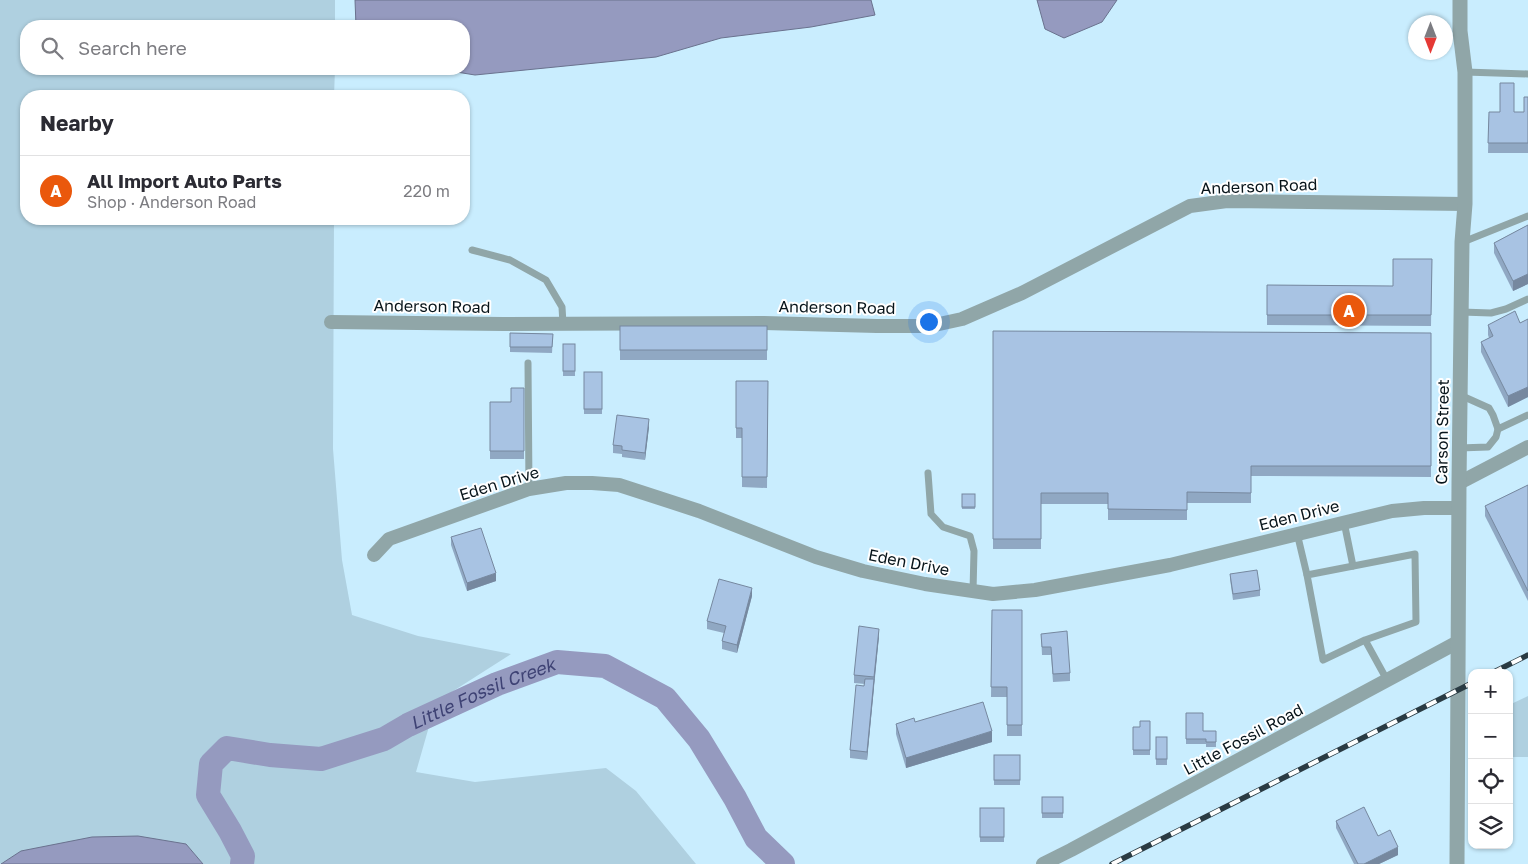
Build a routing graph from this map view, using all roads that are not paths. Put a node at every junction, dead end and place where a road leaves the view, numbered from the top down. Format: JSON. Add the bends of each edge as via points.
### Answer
{"nodes":[{"id":1,"x":1460,"y":0,"type":"edge"},
{"id":2,"x":1466,"y":72,"type":"junction"},
{"id":3,"x":1528,"y":74,"type":"edge"},
{"id":4,"x":1465,"y":204,"type":"junction"},
{"id":5,"x":1528,"y":216,"type":"edge"},
{"id":6,"x":1462,"y":242,"type":"junction"},
{"id":7,"x":472,"y":250,"type":"dead end"},
{"id":8,"x":1528,"y":299,"type":"edge"},
{"id":9,"x":1461,"y":312,"type":"junction"},
{"id":10,"x":331,"y":322,"type":"dead end"},
{"id":11,"x":563,"y":324,"type":"junction"},
{"id":12,"x":528,"y":363,"type":"dead end"},
{"id":13,"x":1460,"y":395,"type":"junction"},
{"id":14,"x":1528,"y":415,"type":"edge"},
{"id":15,"x":1498,"y":429,"type":"junction"},
{"id":16,"x":1528,"y":447,"type":"edge"},
{"id":17,"x":1459,"y":448,"type":"junction"},
{"id":18,"x":928,"y":473,"type":"dead end"},
{"id":19,"x":1459,"y":482,"type":"junction"},
{"id":20,"x":529,"y":489,"type":"junction"},
{"id":21,"x":1459,"y":508,"type":"junction"},
{"id":22,"x":1344,"y":522,"type":"junction"},
{"id":23,"x":1297,"y":533,"type":"junction"},
{"id":24,"x":374,"y":555,"type":"dead end"},
{"id":25,"x":1353,"y":566,"type":"junction"},
{"id":26,"x":1307,"y":575,"type":"junction"},
{"id":27,"x":973,"y":591,"type":"junction"},
{"id":28,"x":1365,"y":640,"type":"junction"},
{"id":29,"x":1458,"y":642,"type":"junction"},
{"id":30,"x":1387,"y":680,"type":"junction"},
{"id":31,"x":1043,"y":864,"type":"edge"},
{"id":32,"x":1456,"y":864,"type":"edge"}],
"edges":[{"from":1,"to":2,"type":"street","name":"Carson Street","via":[[1460,31]]},
{"from":2,"to":3,"type":"lane"},
{"from":2,"to":4,"type":"street","name":"Carson Street"},
{"from":4,"to":6,"type":"street","name":"Carson Street"},
{"from":4,"to":11,"type":"street","name":"Anderson Road","via":[[1227,201],[1190,206],[1022,293],[962,319],[930,326]]},
{"from":5,"to":6,"type":"lane"},
{"from":6,"to":9,"type":"street","name":"Carson Street"},
{"from":7,"to":11,"type":"lane","via":[[510,260],[546,280],[562,307]]},
{"from":8,"to":9,"type":"lane","via":[[1491,313]]},
{"from":9,"to":13,"type":"street","name":"Carson Street"},
{"from":10,"to":11,"type":"street","name":"Anderson Road"},
{"from":12,"to":20,"type":"lane"},
{"from":13,"to":15,"type":"lane","via":[[1489,408]]},
{"from":13,"to":17,"type":"street","name":"Carson Street"},
{"from":14,"to":15,"type":"lane"},
{"from":15,"to":17,"type":"lane","via":[[1488,447]]},
{"from":16,"to":19,"type":"street"},
{"from":17,"to":19,"type":"street","name":"Carson Street"},
{"from":18,"to":27,"type":"lane","via":[[931,514],[943,527],[970,536],[974,550]]},
{"from":19,"to":21,"type":"street","name":"Carson Street"},
{"from":20,"to":24,"type":"street","name":"Eden Drive","via":[[390,539]]},
{"from":20,"to":27,"type":"street","name":"Eden Drive","via":[[566,483],[620,485],[863,572]]},
{"from":21,"to":22,"type":"street","name":"Eden Drive","via":[[1392,511]]},
{"from":21,"to":29,"type":"street","name":"Carson Street"},
{"from":22,"to":23,"type":"street","name":"Eden Drive"},
{"from":22,"to":25,"type":"lane"},
{"from":23,"to":26,"type":"lane"},
{"from":23,"to":27,"type":"street","name":"Eden Drive","via":[[1170,565],[1035,590],[993,594]]},
{"from":25,"to":26,"type":"lane"},
{"from":25,"to":28,"type":"lane","via":[[1415,554],[1416,622]]},
{"from":26,"to":28,"type":"lane","via":[[1323,660]]},
{"from":28,"to":30,"type":"lane"},
{"from":29,"to":30,"type":"street","name":"Little Fossil Road"},
{"from":29,"to":32,"type":"street","name":"Carson Street"},
{"from":30,"to":31,"type":"street","name":"Little Fossil Road"}]}
